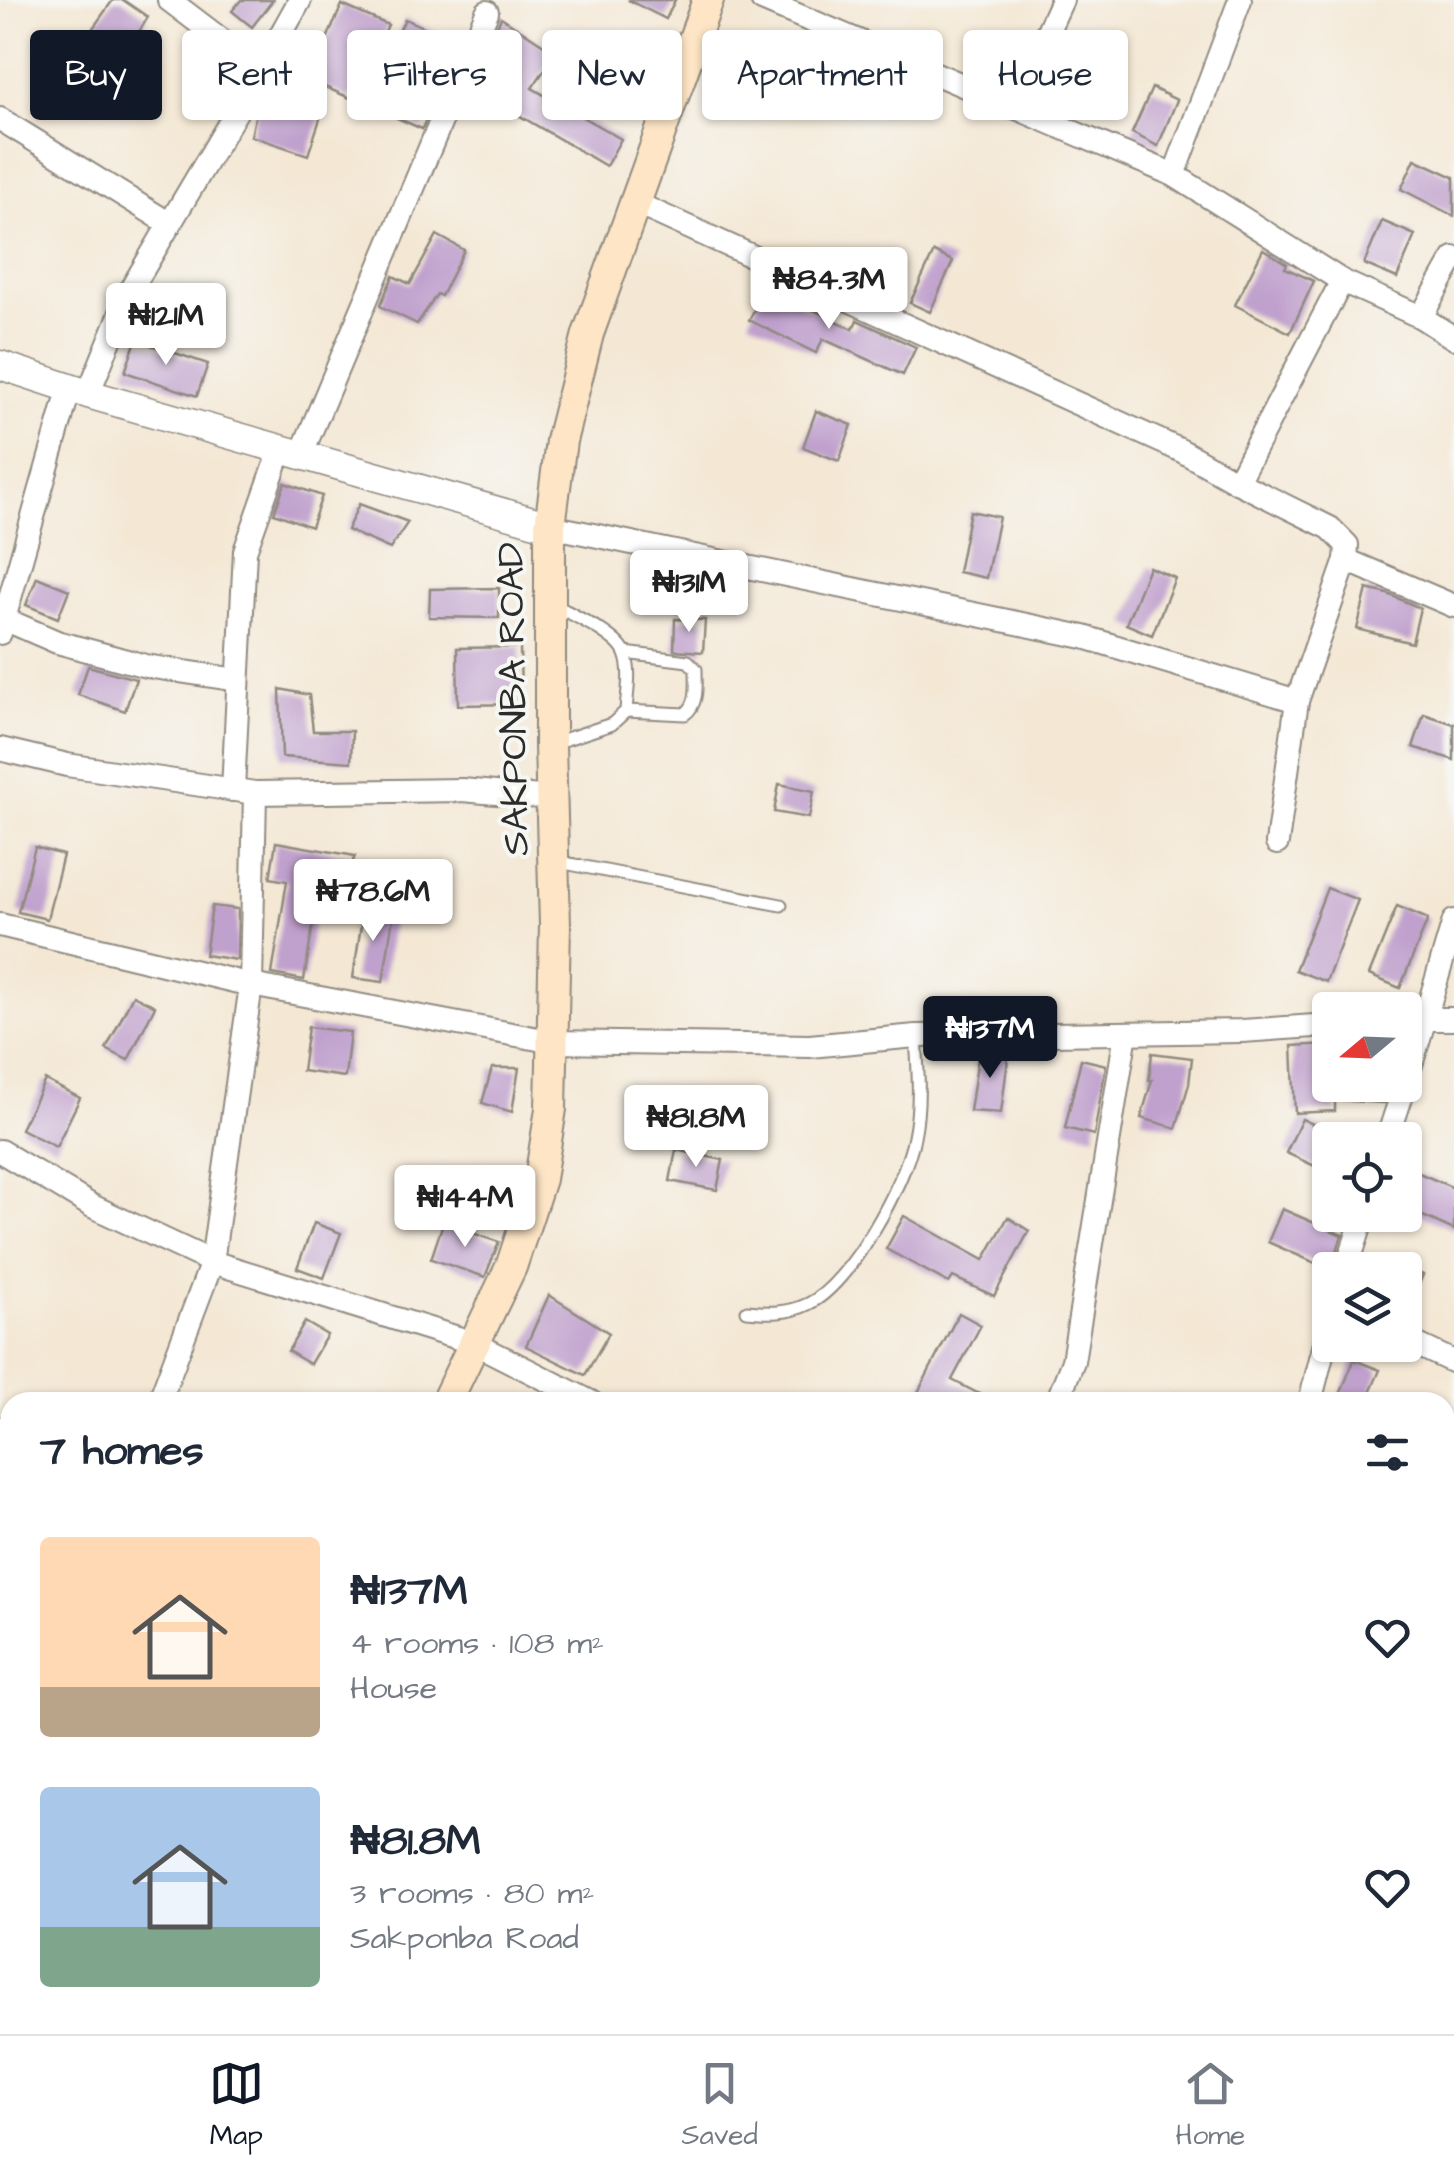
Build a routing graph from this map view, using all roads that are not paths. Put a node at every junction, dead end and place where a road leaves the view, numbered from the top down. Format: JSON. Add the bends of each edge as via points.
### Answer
{"nodes":[{"id":1,"x":169,"y":0,"type":"edge"},
{"id":2,"x":300,"y":0,"type":"edge"},
{"id":3,"x":708,"y":0,"type":"edge"},
{"id":4,"x":1062,"y":0,"type":"edge"},
{"id":5,"x":1240,"y":0,"type":"edge"},
{"id":6,"x":774,"y":2,"type":"edge"},
{"id":7,"x":488,"y":12,"type":"dead end"},
{"id":8,"x":208,"y":30,"type":"edge"},
{"id":9,"x":283,"y":30,"type":"edge"},
{"id":10,"x":1048,"y":30,"type":"edge"},
{"id":11,"x":963,"y":85,"type":"edge"},
{"id":12,"x":0,"y":119,"type":"edge"},
{"id":13,"x":231,"y":120,"type":"edge"},
{"id":14,"x":1044,"y":120,"type":"edge"},
{"id":15,"x":1174,"y":175,"type":"junction"},
{"id":16,"x":635,"y":203,"type":"junction"},
{"id":17,"x":170,"y":224,"type":"junction"},
{"id":18,"x":1454,"y":258,"type":"edge"},
{"id":19,"x":1342,"y":281,"type":"junction"},
{"id":20,"x":1421,"y":317,"type":"junction"},
{"id":21,"x":1454,"y":338,"type":"edge"},
{"id":22,"x":0,"y":365,"type":"edge"},
{"id":23,"x":79,"y":391,"type":"junction"},
{"id":24,"x":291,"y":452,"type":"junction"},
{"id":25,"x":1237,"y":482,"type":"junction"},
{"id":26,"x":550,"y":526,"type":"junction"},
{"id":27,"x":1346,"y":560,"type":"junction"},
{"id":28,"x":550,"y":602,"type":"junction"},
{"id":29,"x":1454,"y":606,"type":"edge"},
{"id":30,"x":2,"y":626,"type":"edge"},
{"id":31,"x":625,"y":653,"type":"junction"},
{"id":32,"x":238,"y":680,"type":"junction"},
{"id":33,"x":1298,"y":701,"type":"junction"},
{"id":34,"x":626,"y":710,"type":"junction"},
{"id":35,"x":550,"y":745,"type":"junction"},
{"id":36,"x":0,"y":749,"type":"edge"},
{"id":37,"x":244,"y":792,"type":"junction"},
{"id":38,"x":551,"y":798,"type":"junction"},
{"id":39,"x":1277,"y":843,"type":"dead end"},
{"id":40,"x":553,"y":861,"type":"junction"},
{"id":41,"x":780,"y":905,"type":"dead end"},
{"id":42,"x":1454,"y":921,"type":"edge"},
{"id":43,"x":0,"y":925,"type":"edge"},
{"id":44,"x":251,"y":984,"type":"junction"},
{"id":45,"x":1422,"y":1004,"type":"edge"},
{"id":46,"x":1422,"y":1019,"type":"edge"},
{"id":47,"x":1454,"y":1019,"type":"edge"},
{"id":48,"x":1312,"y":1026,"type":"edge"},
{"id":49,"x":1126,"y":1033,"type":"junction"},
{"id":50,"x":916,"y":1036,"type":"junction"},
{"id":51,"x":554,"y":1042,"type":"junction"},
{"id":52,"x":0,"y":1151,"type":"edge"},
{"id":53,"x":212,"y":1262,"type":"junction"},
{"id":54,"x":747,"y":1311,"type":"dead end"},
{"id":55,"x":474,"y":1343,"type":"junction"},
{"id":56,"x":1422,"y":1347,"type":"edge"},
{"id":57,"x":1320,"y":1362,"type":"edge"},
{"id":58,"x":1454,"y":1362,"type":"edge"},
{"id":59,"x":163,"y":1392,"type":"edge"},
{"id":60,"x":451,"y":1392,"type":"edge"},
{"id":61,"x":571,"y":1392,"type":"edge"},
{"id":62,"x":1061,"y":1392,"type":"edge"},
{"id":63,"x":1313,"y":1392,"type":"edge"}],
"edges":[{"from":1,"to":8,"type":"street"},
{"from":2,"to":9,"type":"street"},
{"from":3,"to":16,"type":"main road","name":"SAKPONBA ROAD"},
{"from":4,"to":10,"type":"street"},
{"from":5,"to":15,"type":"street"},
{"from":6,"to":11,"type":"street"},
{"from":7,"to":24,"type":"street"},
{"from":12,"to":17,"type":"street"},
{"from":13,"to":17,"type":"street"},
{"from":14,"to":15,"type":"street"},
{"from":15,"to":19,"type":"street"},
{"from":16,"to":25,"type":"street"},
{"from":16,"to":26,"type":"main road","name":"SAKPONBA ROAD","via":[[588,334],[561,441]]},
{"from":17,"to":23,"type":"street"},
{"from":18,"to":20,"type":"street"},
{"from":19,"to":20,"type":"street"},
{"from":19,"to":25,"type":"street"},
{"from":20,"to":21,"type":"street"},
{"from":22,"to":23,"type":"street"},
{"from":23,"to":24,"type":"street"},
{"from":23,"to":30,"type":"street"},
{"from":24,"to":26,"type":"street"},
{"from":24,"to":32,"type":"street","via":[[245,551]]},
{"from":25,"to":27,"type":"street","via":[[1330,528],[1347,545]]},
{"from":26,"to":28,"type":"main road","name":"SAKPONBA ROAD"},
{"from":26,"to":33,"type":"street","via":[[1084,637]]},
{"from":27,"to":29,"type":"street"},
{"from":27,"to":33,"type":"street"},
{"from":28,"to":31,"type":"lane"},
{"from":28,"to":35,"type":"main road","name":"SAKPONBA ROAD"},
{"from":30,"to":32,"type":"street","via":[[146,666]]},
{"from":31,"to":34,"type":"lane"},
{"from":31,"to":34,"type":"lane","via":[[688,661],[696,669],[695,701],[686,714]]},
{"from":32,"to":37,"type":"street"},
{"from":33,"to":39,"type":"street"},
{"from":34,"to":35,"type":"lane","via":[[612,724]]},
{"from":35,"to":38,"type":"main road","name":"SAKPONBA ROAD"},
{"from":36,"to":37,"type":"street"},
{"from":37,"to":38,"type":"street","via":[[462,790]]},
{"from":37,"to":44,"type":"street"},
{"from":38,"to":40,"type":"main road","name":"SAKPONBA ROAD"},
{"from":40,"to":41,"type":"lane"},
{"from":40,"to":51,"type":"main road","name":"SAKPONBA ROAD"},
{"from":42,"to":45,"type":"street"},
{"from":43,"to":44,"type":"street"},
{"from":44,"to":51,"type":"street"},
{"from":44,"to":53,"type":"street"},
{"from":46,"to":47,"type":"street"},
{"from":48,"to":49,"type":"street"},
{"from":49,"to":50,"type":"street"},
{"from":49,"to":62,"type":"street","via":[[1073,1361]]},
{"from":50,"to":51,"type":"street","via":[[810,1046]]},
{"from":50,"to":54,"type":"lane","via":[[914,1141],[884,1214],[841,1277],[810,1304],[775,1314]]},
{"from":51,"to":55,"type":"main road","name":"SAKPONBA ROAD","via":[[540,1179],[511,1267]]},
{"from":52,"to":53,"type":"street","via":[[92,1206]]},
{"from":53,"to":55,"type":"street"},
{"from":53,"to":59,"type":"street"},
{"from":55,"to":60,"type":"main road","name":"SAKPONBA ROAD"},
{"from":55,"to":61,"type":"street"},
{"from":56,"to":58,"type":"street"},
{"from":57,"to":63,"type":"street"}]}
